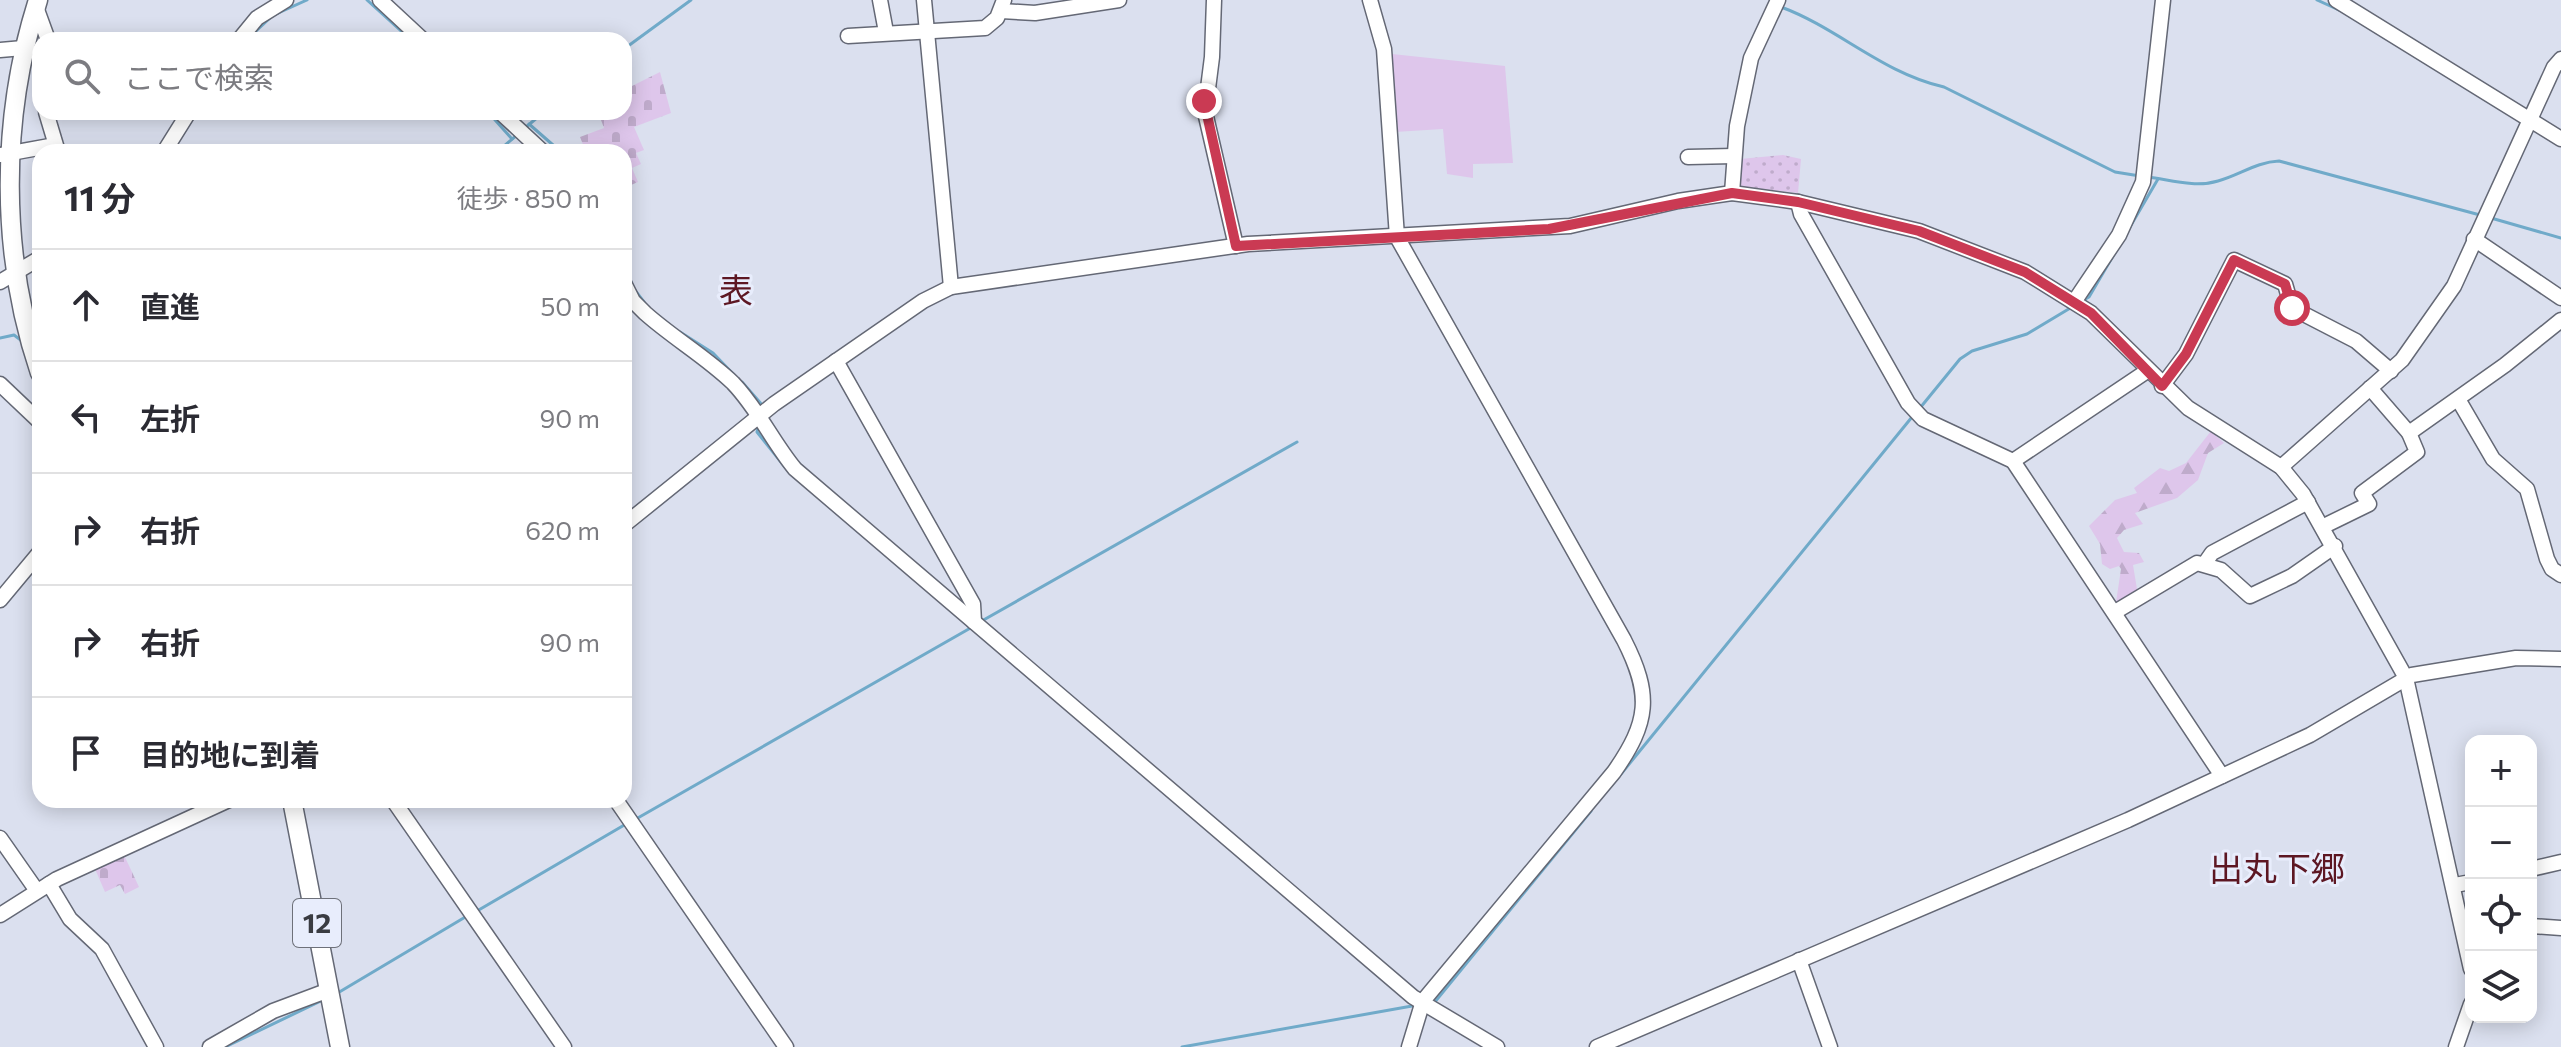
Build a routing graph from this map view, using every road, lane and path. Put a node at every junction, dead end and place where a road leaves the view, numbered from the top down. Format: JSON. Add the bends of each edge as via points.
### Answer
{"nodes":[{"id":1,"x":286,"y":0,"type":"edge"},
{"id":2,"x":380,"y":0,"type":"edge"},
{"id":3,"x":880,"y":0,"type":"edge"},
{"id":4,"x":924,"y":0,"type":"edge"},
{"id":5,"x":1119,"y":0,"type":"edge"},
{"id":6,"x":1214,"y":0,"type":"edge"},
{"id":7,"x":1370,"y":0,"type":"edge"},
{"id":8,"x":1778,"y":0,"type":"edge"},
{"id":9,"x":2163,"y":0,"type":"edge"},
{"id":10,"x":2336,"y":0,"type":"edge"},
{"id":11,"x":37,"y":4,"type":"edge"},
{"id":12,"x":1002,"y":5,"type":"edge"},
{"id":13,"x":926,"y":31,"type":"junction"},
{"id":14,"x":46,"y":32,"type":"edge"},
{"id":15,"x":246,"y":32,"type":"edge"},
{"id":16,"x":414,"y":32,"type":"edge"},
{"id":17,"x":886,"y":32,"type":"junction"},
{"id":18,"x":848,"y":36,"type":"dead end"},
{"id":19,"x":23,"y":48,"type":"junction"},
{"id":20,"x":0,"y":50,"type":"edge"},
{"id":21,"x":2561,"y":59,"type":"edge"},
{"id":22,"x":48,"y":120,"type":"edge"},
{"id":23,"x":184,"y":120,"type":"edge"},
{"id":24,"x":509,"y":120,"type":"edge"},
{"id":25,"x":2528,"y":123,"type":"junction"},
{"id":26,"x":2561,"y":139,"type":"edge"},
{"id":27,"x":56,"y":144,"type":"edge"},
{"id":28,"x":169,"y":144,"type":"edge"},
{"id":29,"x":534,"y":144,"type":"edge"},
{"id":30,"x":32,"y":152,"type":"edge"},
{"id":31,"x":3,"y":155,"type":"edge"},
{"id":32,"x":1734,"y":156,"type":"junction"},
{"id":33,"x":1688,"y":157,"type":"dead end"},
{"id":34,"x":1732,"y":193,"type":"junction"},
{"id":35,"x":1798,"y":202,"type":"junction"},
{"id":36,"x":1397,"y":237,"type":"junction"},
{"id":37,"x":2474,"y":239,"type":"junction"},
{"id":38,"x":1236,"y":246,"type":"junction"},
{"id":39,"x":32,"y":263,"type":"edge"},
{"id":40,"x":6,"y":278,"type":"edge"},
{"id":41,"x":951,"y":287,"type":"junction"},
{"id":42,"x":2561,"y":298,"type":"edge"},
{"id":43,"x":2074,"y":302,"type":"junction"},
{"id":44,"x":632,"y":306,"type":"edge"},
{"id":45,"x":2561,"y":320,"type":"edge"},
{"id":46,"x":32,"y":351,"type":"edge"},
{"id":47,"x":836,"y":361,"type":"junction"},
{"id":48,"x":2147,"y":371,"type":"junction"},
{"id":49,"x":2391,"y":371,"type":"junction"},
{"id":50,"x":0,"y":384,"type":"edge"},
{"id":51,"x":2162,"y":386,"type":"junction"},
{"id":52,"x":2370,"y":388,"type":"junction"},
{"id":53,"x":2458,"y":399,"type":"junction"},
{"id":54,"x":32,"y":414,"type":"edge"},
{"id":55,"x":760,"y":415,"type":"junction"},
{"id":56,"x":2409,"y":433,"type":"junction"},
{"id":57,"x":2013,"y":461,"type":"junction"},
{"id":58,"x":2281,"y":467,"type":"junction"},
{"id":59,"x":2308,"y":502,"type":"junction"},
{"id":60,"x":632,"y":519,"type":"edge"},
{"id":61,"x":2324,"y":526,"type":"junction"},
{"id":62,"x":2335,"y":546,"type":"junction"},
{"id":63,"x":32,"y":562,"type":"edge"},
{"id":64,"x":2205,"y":563,"type":"junction"},
{"id":65,"x":2560,"y":580,"type":"edge"},
{"id":66,"x":0,"y":600,"type":"edge"},
{"id":67,"x":2115,"y":612,"type":"junction"},
{"id":68,"x":974,"y":622,"type":"junction"},
{"id":69,"x":2561,"y":659,"type":"edge"},
{"id":70,"x":2406,"y":678,"type":"junction"},
{"id":71,"x":2222,"y":776,"type":"junction"},
{"id":72,"x":212,"y":808,"type":"edge"},
{"id":73,"x":294,"y":808,"type":"edge"},
{"id":74,"x":399,"y":808,"type":"edge"},
{"id":75,"x":622,"y":808,"type":"edge"},
{"id":76,"x":0,"y":838,"type":"edge"},
{"id":77,"x":2561,"y":862,"type":"edge"},
{"id":78,"x":2537,"y":868,"type":"edge"},
{"id":79,"x":2465,"y":883,"type":"edge"},
{"id":80,"x":2455,"y":885,"type":"junction"},
{"id":81,"x":43,"y":888,"type":"junction"},
{"id":82,"x":0,"y":915,"type":"edge"},
{"id":83,"x":2537,"y":926,"type":"edge"},
{"id":84,"x":2561,"y":928,"type":"edge"},
{"id":85,"x":2468,"y":951,"type":"edge"},
{"id":86,"x":1799,"y":960,"type":"junction"},
{"id":87,"x":329,"y":990,"type":"junction"},
{"id":88,"x":1423,"y":1001,"type":"junction"},
{"id":89,"x":2465,"y":1021,"type":"edge"},
{"id":90,"x":156,"y":1047,"type":"edge"},
{"id":91,"x":210,"y":1047,"type":"edge"},
{"id":92,"x":340,"y":1047,"type":"edge"},
{"id":93,"x":564,"y":1047,"type":"edge"},
{"id":94,"x":786,"y":1047,"type":"edge"},
{"id":95,"x":1409,"y":1047,"type":"edge"},
{"id":96,"x":1497,"y":1047,"type":"edge"},
{"id":97,"x":1597,"y":1047,"type":"edge"},
{"id":98,"x":1830,"y":1047,"type":"edge"},
{"id":99,"x":2456,"y":1047,"type":"edge"}],
"edges":[{"from":1,"to":15,"type":"street"},
{"from":2,"to":16,"type":"street"},
{"from":3,"to":17,"type":"street"},
{"from":4,"to":13,"type":"street"},
{"from":5,"to":12,"type":"street","via":[[1035,13]]},
{"from":6,"to":38,"type":"street","via":[[1205,112]]},
{"from":7,"to":36,"type":"street","via":[[1384,49]]},
{"from":8,"to":32,"type":"street","via":[[1751,58]]},
{"from":9,"to":43,"type":"street","via":[[2143,182],[2119,235]]},
{"from":10,"to":25,"type":"street"},
{"from":11,"to":14,"type":"street"},
{"from":11,"to":19,"type":"main road"},
{"from":12,"to":13,"type":"street","via":[[985,28]]},
{"from":13,"to":17,"type":"street"},
{"from":13,"to":41,"type":"street"},
{"from":17,"to":18,"type":"street"},
{"from":19,"to":20,"type":"street"},
{"from":19,"to":31,"type":"main road"},
{"from":21,"to":25,"type":"street"},
{"from":22,"to":27,"type":"street"},
{"from":23,"to":28,"type":"street"},
{"from":24,"to":29,"type":"street"},
{"from":25,"to":26,"type":"street"},
{"from":25,"to":37,"type":"street"},
{"from":30,"to":31,"type":"street"},
{"from":31,"to":40,"type":"main road"},
{"from":32,"to":33,"type":"street"},
{"from":32,"to":34,"type":"street"},
{"from":34,"to":35,"type":"street"},
{"from":34,"to":36,"type":"street","via":[[1570,226]]},
{"from":35,"to":43,"type":"street","via":[[1919,231],[1980,253]]},
{"from":35,"to":57,"type":"street","via":[[1908,403],[1923,419]]},
{"from":36,"to":38,"type":"street"},
{"from":36,"to":88,"type":"street","via":[[1624,640],[1639,670],[1644,704],[1639,730],[1614,772]]},
{"from":37,"to":42,"type":"street"},
{"from":37,"to":49,"type":"street","via":[[2454,286]]},
{"from":38,"to":41,"type":"street"},
{"from":39,"to":40,"type":"street"},
{"from":40,"to":46,"type":"main road"},
{"from":41,"to":47,"type":"street"},
{"from":43,"to":48,"type":"street","via":[[2106,326]]},
{"from":44,"to":55,"type":"street","via":[[711,364]]},
{"from":45,"to":53,"type":"street"},
{"from":47,"to":55,"type":"street"},
{"from":47,"to":68,"type":"street","via":[[973,604]]},
{"from":48,"to":51,"type":"street"},
{"from":48,"to":57,"type":"street"},
{"from":49,"to":51,"type":"street","via":[[2356,341],[2292,308],[2285,284],[2234,260],[2192,344]]},
{"from":49,"to":52,"type":"street"},
{"from":50,"to":54,"type":"street"},
{"from":51,"to":58,"type":"street","via":[[2199,417]]},
{"from":52,"to":56,"type":"street"},
{"from":52,"to":58,"type":"street"},
{"from":53,"to":56,"type":"street"},
{"from":53,"to":65,"type":"street","via":[[2493,459],[2527,489],[2547,559]]},
{"from":55,"to":60,"type":"street"},
{"from":55,"to":68,"type":"street","via":[[773,443],[795,469]]},
{"from":56,"to":61,"type":"street","via":[[2417,452],[2362,493],[2369,504]]},
{"from":57,"to":67,"type":"street"},
{"from":58,"to":59,"type":"street"},
{"from":59,"to":61,"type":"street"},
{"from":59,"to":64,"type":"street","via":[[2212,553]]},
{"from":61,"to":62,"type":"street"},
{"from":62,"to":64,"type":"street","via":[[2292,576],[2250,596]]},
{"from":62,"to":70,"type":"street"},
{"from":63,"to":66,"type":"street"},
{"from":64,"to":67,"type":"street"},
{"from":67,"to":71,"type":"street"},
{"from":68,"to":88,"type":"street"},
{"from":69,"to":70,"type":"street","via":[[2489,662]]},
{"from":70,"to":71,"type":"street","via":[[2310,735]]},
{"from":70,"to":80,"type":"street"},
{"from":71,"to":86,"type":"street"},
{"from":72,"to":81,"type":"street"},
{"from":73,"to":87,"type":"main road","number":"12"},
{"from":74,"to":93,"type":"street"},
{"from":75,"to":94,"type":"street"},
{"from":76,"to":81,"type":"street"},
{"from":77,"to":78,"type":"street"},
{"from":79,"to":80,"type":"street"},
{"from":80,"to":85,"type":"street"},
{"from":81,"to":82,"type":"street"},
{"from":81,"to":90,"type":"street","via":[[102,949]]},
{"from":83,"to":84,"type":"street"},
{"from":86,"to":97,"type":"street"},
{"from":86,"to":98,"type":"street"},
{"from":87,"to":91,"type":"street","via":[[273,1011]]},
{"from":87,"to":92,"type":"main road","number":"12"},
{"from":88,"to":95,"type":"street"},
{"from":88,"to":96,"type":"street"},
{"from":89,"to":99,"type":"street"}]}
